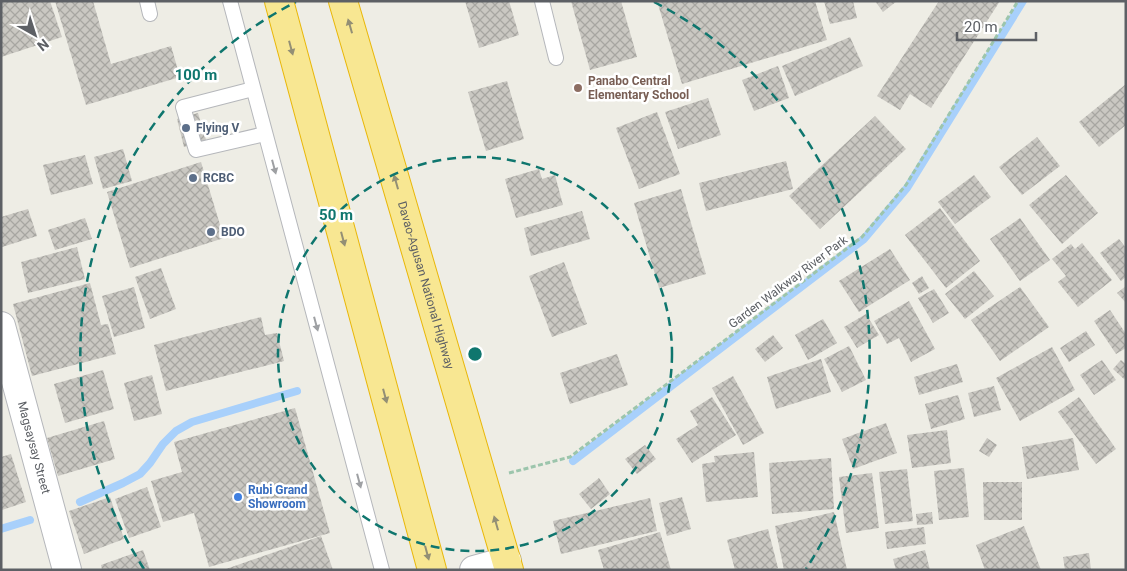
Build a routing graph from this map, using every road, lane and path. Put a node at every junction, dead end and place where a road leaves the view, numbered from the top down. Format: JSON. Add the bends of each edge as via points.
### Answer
{"nodes":[{"id":1,"x":230,"y":1,"type":"edge"},
{"id":2,"x":279,"y":1,"type":"edge"},
{"id":3,"x":343,"y":1,"type":"edge"},
{"id":4,"x":542,"y":1,"type":"edge"},
{"id":5,"x":1018,"y":1,"type":"edge"},
{"id":6,"x":556,"y":58,"type":"dead end"},
{"id":7,"x":253,"y":89,"type":"junction"},
{"id":8,"x":265,"y":134,"type":"junction"},
{"id":9,"x":1,"y":326,"type":"edge"},
{"id":10,"x":483,"y":480,"type":"junction"},
{"id":11,"x":508,"y":565,"type":"edge"},
{"id":12,"x":67,"y":570,"type":"edge"},
{"id":13,"x":382,"y":570,"type":"edge"},
{"id":14,"x":432,"y":570,"type":"edge"},
{"id":15,"x":474,"y":570,"type":"edge"}],
"edges":[{"from":1,"to":7,"type":"lane"},
{"from":2,"to":14,"type":"highway","one_way":true},
{"from":10,"to":3,"type":"highway","name":"Davao-Agusan National Highway","one_way":true},
{"from":4,"to":6,"type":"lane"},
{"from":5,"to":10,"type":"path","name":"Garden Walkway River Park","via":[[906,184],[862,237],[570,457]]},
{"from":7,"to":8,"type":"lane"},
{"from":7,"to":8,"type":"lane","via":[[183,107],[196,150]]},
{"from":8,"to":13,"type":"lane","one_way":true},
{"from":9,"to":12,"type":"street","name":"Magsaysay Street"},
{"from":11,"to":10,"type":"highway","name":"Davao-Agusan National Highway","one_way":true},
{"from":11,"to":15,"type":"street"}]}
